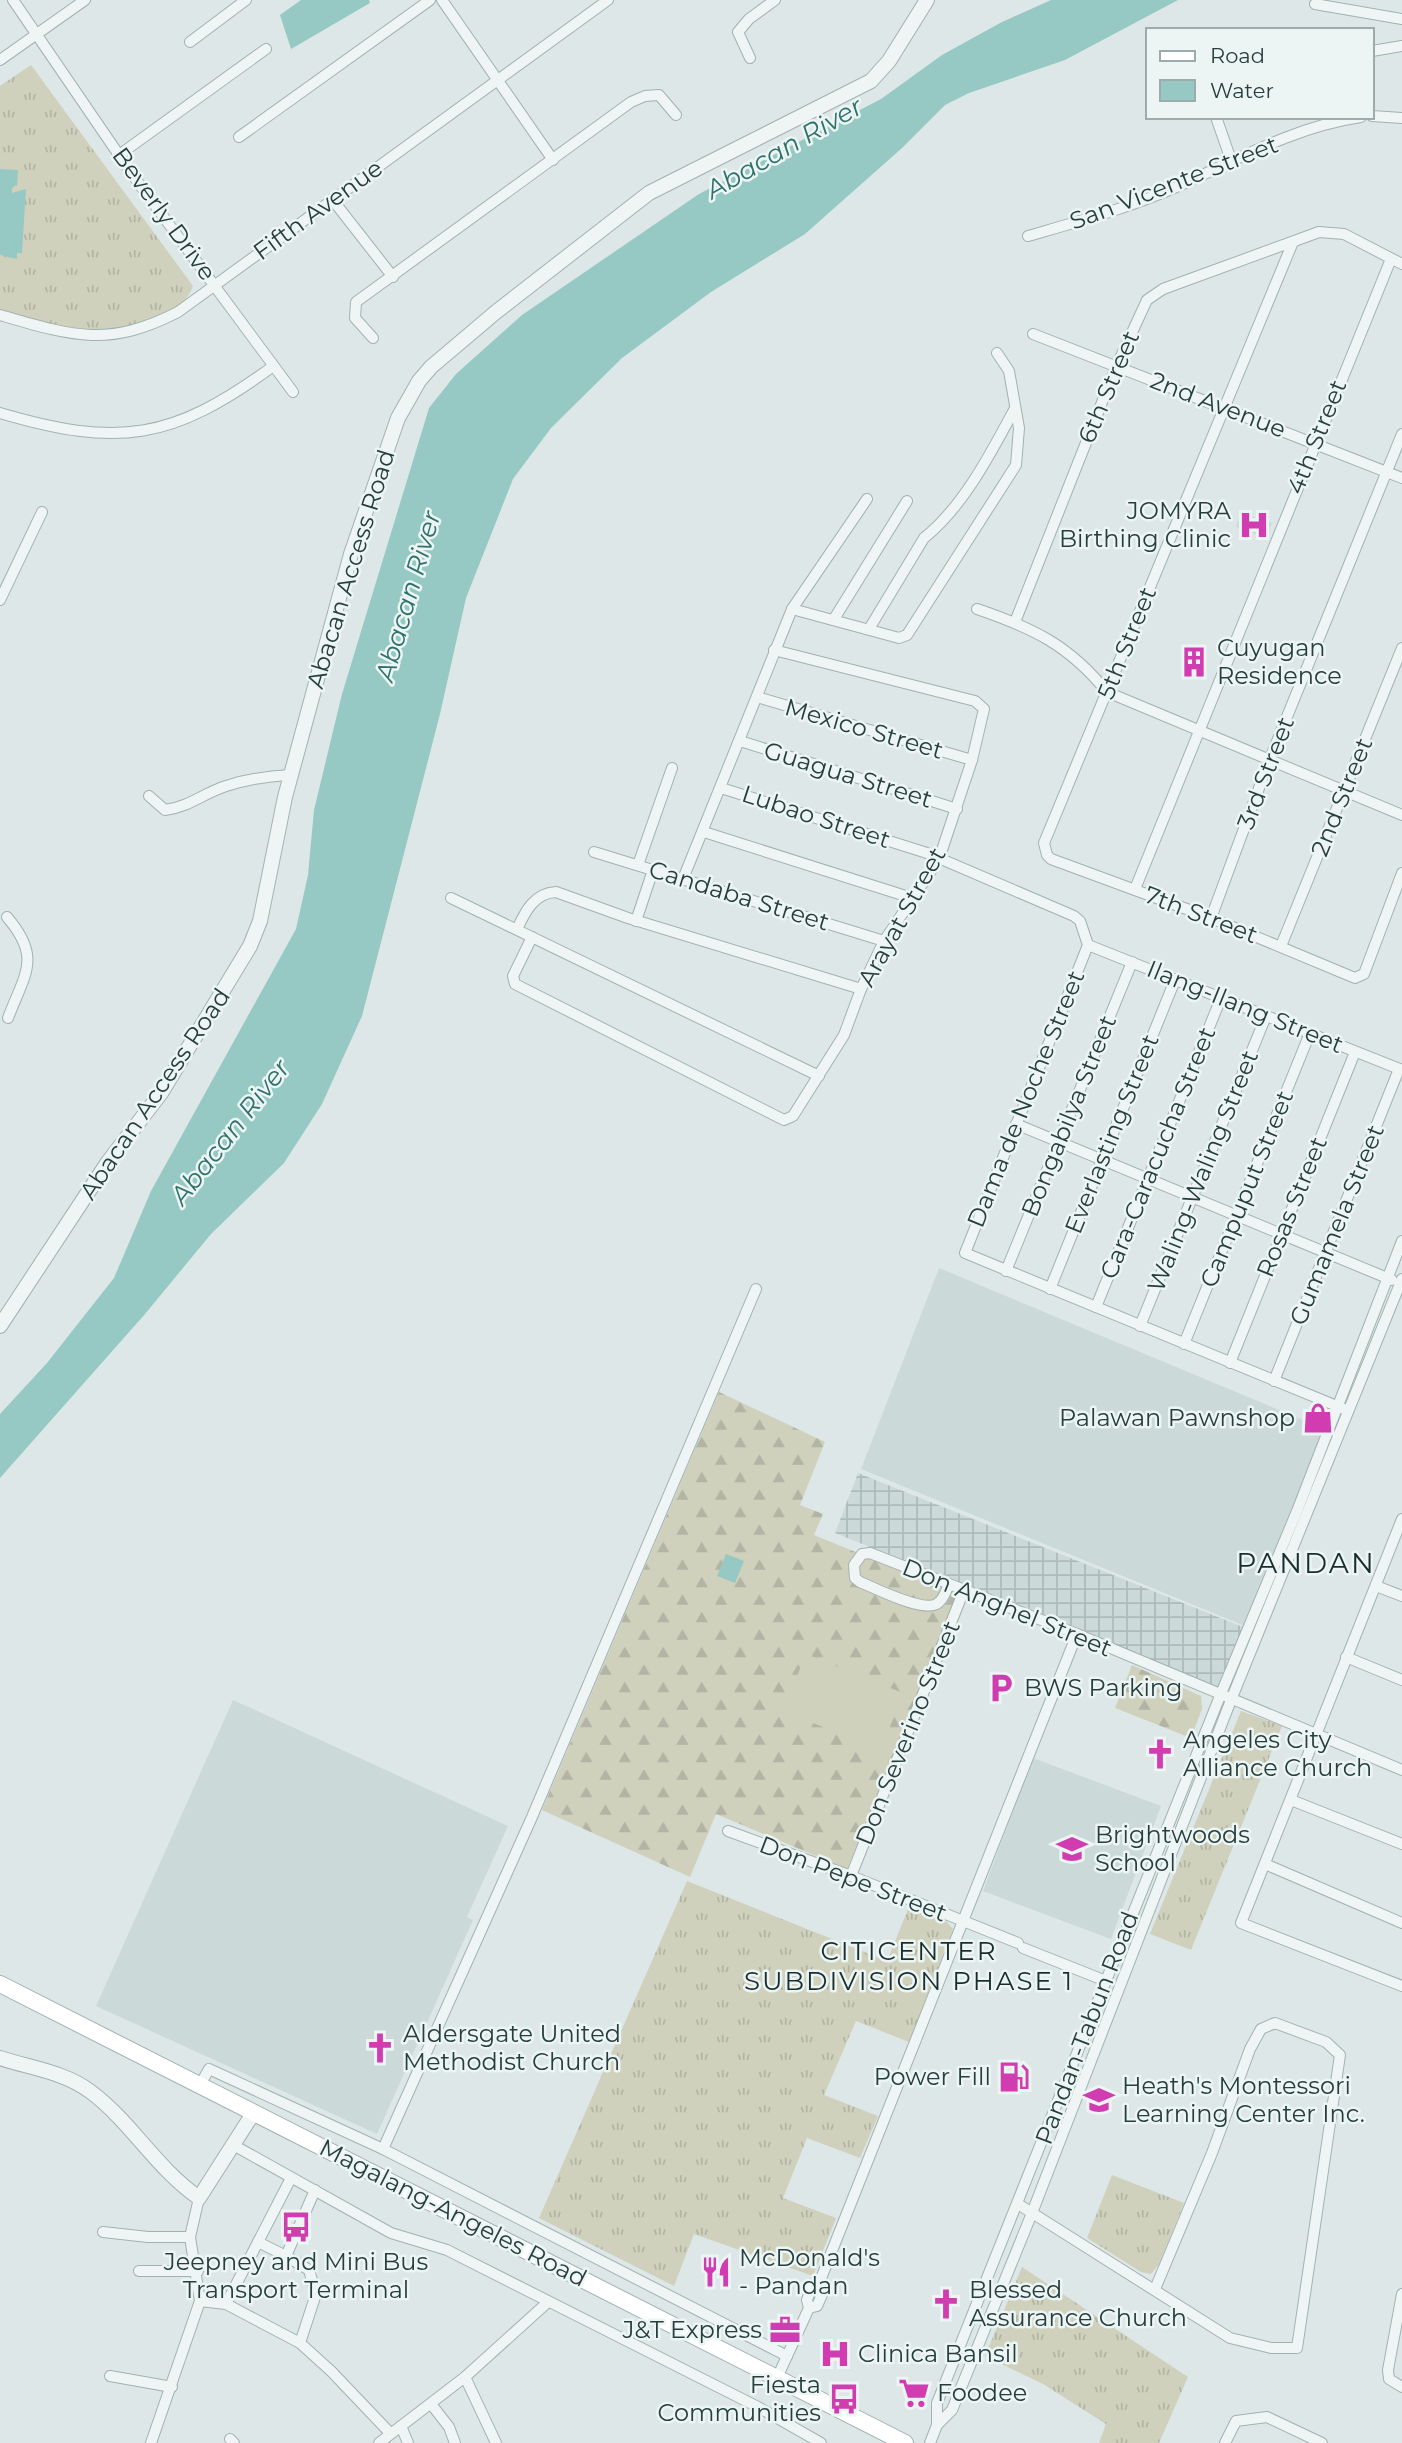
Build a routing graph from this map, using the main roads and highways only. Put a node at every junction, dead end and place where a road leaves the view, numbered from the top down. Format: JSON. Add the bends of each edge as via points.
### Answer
{"nodes":[{"id":1,"x":0,"y":1984,"type":"edge"},
{"id":2,"x":905,"y":2443,"type":"edge"}],
"edges":[{"from":1,"to":2,"type":"main road","name":"Magalang-Angeles Road"}]}
